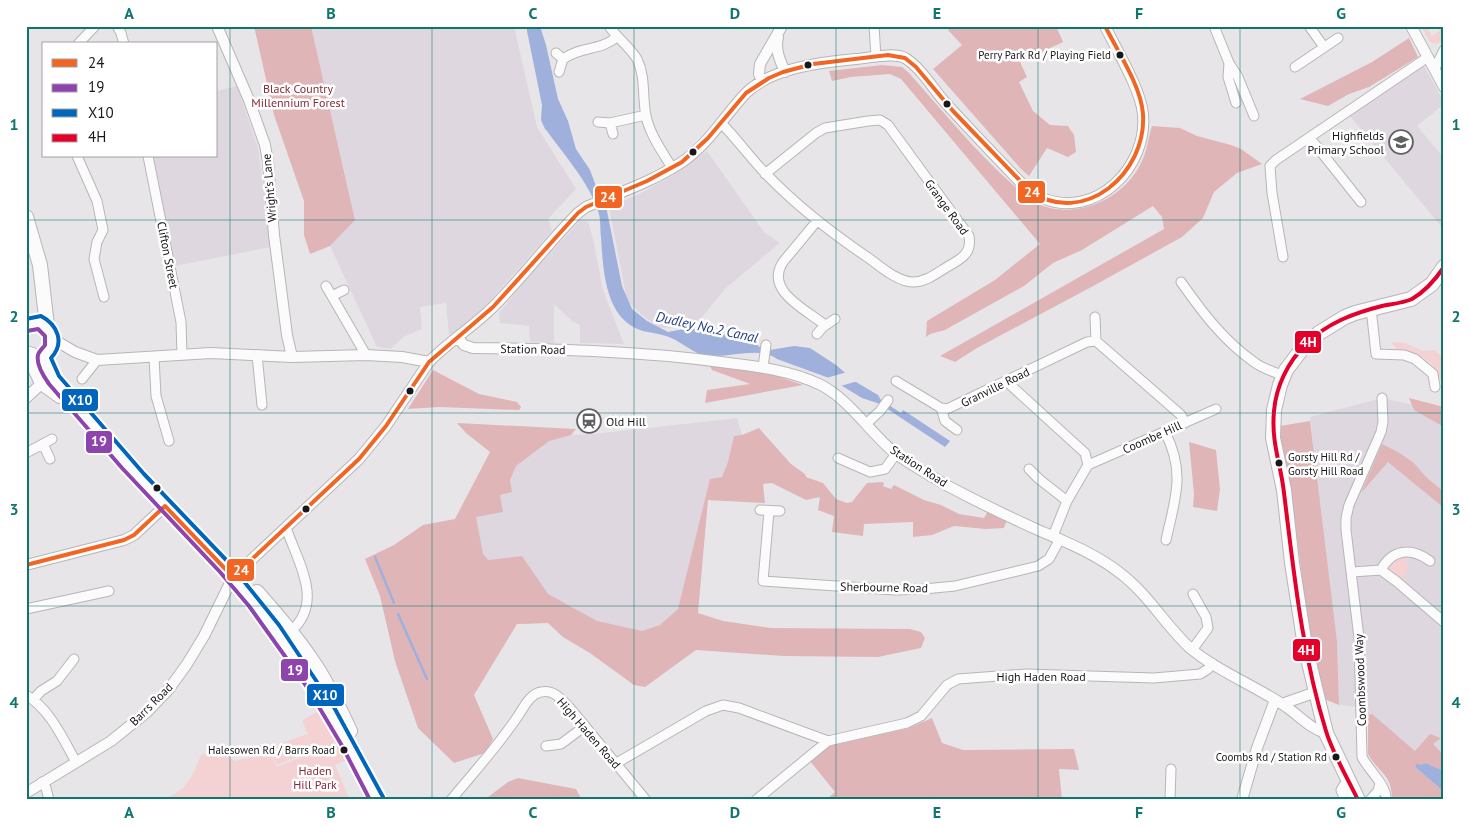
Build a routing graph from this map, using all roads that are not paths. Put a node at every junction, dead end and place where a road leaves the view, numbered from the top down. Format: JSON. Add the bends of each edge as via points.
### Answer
{"nodes":[{"id":1,"x":95,"y":26,"type":"edge"},
{"id":2,"x":117,"y":26,"type":"edge"},
{"id":3,"x":217,"y":26,"type":"edge"},
{"id":4,"x":610,"y":26,"type":"edge"},
{"id":5,"x":874,"y":26,"type":"edge"},
{"id":6,"x":1105,"y":26,"type":"edge"},
{"id":7,"x":1214,"y":26,"type":"edge"},
{"id":8,"x":1309,"y":26,"type":"edge"},
{"id":9,"x":1411,"y":26,"type":"edge"},
{"id":10,"x":781,"y":29,"type":"edge"},
{"id":11,"x":617,"y":38,"type":"junction"},
{"id":12,"x":1338,"y":38,"type":"dead end"},
{"id":13,"x":80,"y":42,"type":"edge"},
{"id":14,"x":123,"y":42,"type":"edge"},
{"id":15,"x":1324,"y":47,"type":"junction"},
{"id":16,"x":1444,"y":50,"type":"edge"},
{"id":17,"x":876,"y":57,"type":"junction"},
{"id":18,"x":1428,"y":57,"type":"junction"},
{"id":19,"x":1228,"y":63,"type":"junction"},
{"id":20,"x":1295,"y":67,"type":"dead end"},
{"id":21,"x":1435,"y":68,"type":"junction"},
{"id":22,"x":559,"y":72,"type":"dead end"},
{"id":23,"x":785,"y":72,"type":"junction"},
{"id":24,"x":762,"y":81,"type":"junction"},
{"id":25,"x":1444,"y":87,"type":"edge"},
{"id":26,"x":1236,"y":103,"type":"dead end"},
{"id":27,"x":646,"y":114,"type":"junction"},
{"id":28,"x":1254,"y":116,"type":"dead end"},
{"id":29,"x":598,"y":122,"type":"dead end"},
{"id":30,"x":610,"y":123,"type":"junction"},
{"id":31,"x":722,"y":124,"type":"junction"},
{"id":32,"x":613,"y":134,"type":"dead end"},
{"id":33,"x":1310,"y":138,"type":"junction"},
{"id":34,"x":78,"y":158,"type":"edge"},
{"id":35,"x":148,"y":158,"type":"edge"},
{"id":36,"x":672,"y":168,"type":"junction"},
{"id":37,"x":766,"y":174,"type":"junction"},
{"id":38,"x":1362,"y":202,"type":"dead end"},
{"id":39,"x":26,"y":217,"type":"edge"},
{"id":40,"x":817,"y":221,"type":"junction"},
{"id":41,"x":1283,"y":257,"type":"dead end"},
{"id":42,"x":1444,"y":267,"type":"edge"},
{"id":43,"x":1181,"y":282,"type":"dead end"},
{"id":44,"x":326,"y":286,"type":"dead end"},
{"id":45,"x":43,"y":290,"type":"junction"},
{"id":46,"x":344,"y":290,"type":"dead end"},
{"id":47,"x":332,"y":296,"type":"junction"},
{"id":48,"x":104,"y":297,"type":"dead end"},
{"id":49,"x":1370,"y":308,"type":"junction"},
{"id":50,"x":1095,"y":317,"type":"dead end"},
{"id":51,"x":835,"y":318,"type":"dead end"},
{"id":52,"x":29,"y":324,"type":"edge"},
{"id":53,"x":825,"y":325,"type":"junction"},
{"id":54,"x":50,"y":332,"type":"junction"},
{"id":55,"x":817,"y":334,"type":"dead end"},
{"id":56,"x":458,"y":338,"type":"junction"},
{"id":57,"x":1096,"y":341,"type":"junction"},
{"id":58,"x":766,"y":344,"type":"dead end"},
{"id":59,"x":27,"y":353,"type":"edge"},
{"id":60,"x":182,"y":354,"type":"junction"},
{"id":61,"x":366,"y":354,"type":"junction"},
{"id":62,"x":44,"y":356,"type":"junction"},
{"id":63,"x":257,"y":356,"type":"junction"},
{"id":64,"x":154,"y":357,"type":"junction"},
{"id":65,"x":292,"y":357,"type":"junction"},
{"id":66,"x":97,"y":360,"type":"junction"},
{"id":67,"x":429,"y":362,"type":"junction"},
{"id":68,"x":763,"y":364,"type":"junction"},
{"id":69,"x":1283,"y":376,"type":"junction"},
{"id":70,"x":82,"y":379,"type":"dead end"},
{"id":71,"x":896,"y":381,"type":"dead end"},
{"id":72,"x":1006,"y":381,"type":"junction"},
{"id":73,"x":42,"y":383,"type":"junction"},
{"id":74,"x":1435,"y":387,"type":"dead end"},
{"id":75,"x":26,"y":398,"type":"edge"},
{"id":76,"x":70,"y":398,"type":"junction"},
{"id":77,"x":1382,"y":398,"type":"dead end"},
{"id":78,"x":888,"y":400,"type":"dead end"},
{"id":79,"x":262,"y":405,"type":"dead end"},
{"id":80,"x":941,"y":408,"type":"junction"},
{"id":81,"x":1216,"y":409,"type":"dead end"},
{"id":82,"x":1185,"y":423,"type":"junction"},
{"id":83,"x":866,"y":424,"type":"junction"},
{"id":84,"x":958,"y":430,"type":"dead end"},
{"id":85,"x":1165,"y":432,"type":"junction"},
{"id":86,"x":52,"y":439,"type":"dead end"},
{"id":87,"x":169,"y":441,"type":"dead end"},
{"id":88,"x":43,"y":444,"type":"junction"},
{"id":89,"x":26,"y":453,"type":"edge"},
{"id":90,"x":896,"y":454,"type":"junction"},
{"id":91,"x":838,"y":458,"type":"dead end"},
{"id":92,"x":50,"y":459,"type":"dead end"},
{"id":93,"x":1088,"y":465,"type":"junction"},
{"id":94,"x":1029,"y":469,"type":"dead end"},
{"id":95,"x":1039,"y":479,"type":"junction"},
{"id":96,"x":1033,"y":488,"type":"dead end"},
{"id":97,"x":1067,"y":501,"type":"junction"},
{"id":98,"x":165,"y":506,"type":"junction"},
{"id":99,"x":780,"y":512,"type":"dead end"},
{"id":100,"x":285,"y":529,"type":"junction"},
{"id":101,"x":1056,"y":538,"type":"junction"},
{"id":102,"x":1166,"y":540,"type":"dead end"},
{"id":103,"x":1430,"y":561,"type":"dead end"},
{"id":104,"x":26,"y":565,"type":"edge"},
{"id":105,"x":1381,"y":570,"type":"junction"},
{"id":106,"x":1352,"y":572,"type":"junction"},
{"id":107,"x":233,"y":577,"type":"junction"},
{"id":108,"x":109,"y":591,"type":"dead end"},
{"id":109,"x":1193,"y":594,"type":"dead end"},
{"id":110,"x":26,"y":609,"type":"edge"},
{"id":111,"x":1444,"y":622,"type":"edge"},
{"id":112,"x":291,"y":631,"type":"junction"},
{"id":113,"x":1192,"y":650,"type":"junction"},
{"id":114,"x":74,"y":659,"type":"dead end"},
{"id":115,"x":1212,"y":663,"type":"junction"},
{"id":116,"x":1316,"y":692,"type":"junction"},
{"id":117,"x":30,"y":698,"type":"edge"},
{"id":118,"x":1278,"y":702,"type":"junction"},
{"id":119,"x":585,"y":726,"type":"junction"},
{"id":120,"x":1326,"y":733,"type":"junction"},
{"id":121,"x":828,"y":741,"type":"junction"},
{"id":122,"x":546,"y":746,"type":"dead end"},
{"id":123,"x":76,"y":762,"type":"junction"},
{"id":124,"x":615,"y":764,"type":"junction"},
{"id":125,"x":1172,"y":769,"type":"dead end"},
{"id":126,"x":42,"y":782,"type":"junction"},
{"id":127,"x":1349,"y":782,"type":"junction"},
{"id":128,"x":1380,"y":783,"type":"junction"},
{"id":129,"x":26,"y":793,"type":"edge"},
{"id":130,"x":49,"y":800,"type":"edge"},
{"id":131,"x":377,"y":800,"type":"edge"},
{"id":132,"x":384,"y":800,"type":"edge"},
{"id":133,"x":451,"y":800,"type":"edge"},
{"id":134,"x":646,"y":800,"type":"edge"},
{"id":135,"x":756,"y":800,"type":"edge"},
{"id":136,"x":1170,"y":800,"type":"edge"},
{"id":137,"x":1242,"y":800,"type":"edge"},
{"id":138,"x":1345,"y":800,"type":"edge"},
{"id":139,"x":1358,"y":800,"type":"edge"},
{"id":140,"x":1370,"y":800,"type":"edge"},
{"id":141,"x":1386,"y":800,"type":"edge"}],
"edges":[{"from":1,"to":13,"type":"street"},
{"from":2,"to":14,"type":"street"},
{"from":3,"to":65,"type":"street","name":"Wright's Lane","via":[[265,144],[274,235]]},
{"from":4,"to":11,"type":"street"},
{"from":5,"to":17,"type":"street"},
{"from":6,"to":17,"type":"street","via":[[1140,101],[1143,133],[1135,158],[1116,184],[1098,196],[1078,202],[1048,200],[1026,188],[911,63],[900,56]]},
{"from":7,"to":19,"type":"street"},
{"from":8,"to":15,"type":"street"},
{"from":9,"to":18,"type":"street"},
{"from":10,"to":23,"type":"street","via":[[778,55]]},
{"from":10,"to":24,"type":"street","via":[[760,64]]},
{"from":11,"to":22,"type":"street","via":[[599,48],[576,50],[560,56]]},
{"from":11,"to":27,"type":"street","via":[[637,59],[644,86]]},
{"from":12,"to":15,"type":"street"},
{"from":15,"to":20,"type":"street"},
{"from":16,"to":21,"type":"street"},
{"from":17,"to":23,"type":"street","via":[[809,65]]},
{"from":18,"to":21,"type":"street"},
{"from":18,"to":33,"type":"street"},
{"from":19,"to":26,"type":"street","via":[[1228,77]]},
{"from":19,"to":28,"type":"street","via":[[1238,77]]},
{"from":21,"to":25,"type":"street"},
{"from":23,"to":24,"type":"street"},
{"from":24,"to":31,"type":"street","via":[[747,92]]},
{"from":27,"to":30,"type":"street"},
{"from":27,"to":36,"type":"street","via":[[650,132]]},
{"from":29,"to":30,"type":"street"},
{"from":30,"to":32,"type":"street"},
{"from":31,"to":36,"type":"street","via":[[696,152]]},
{"from":31,"to":37,"type":"street","name":"Grange Road"},
{"from":33,"to":38,"type":"street"},
{"from":33,"to":41,"type":"street","via":[[1270,166]]},
{"from":34,"to":48,"type":"street","via":[[97,201],[103,230],[94,259]]},
{"from":35,"to":60,"type":"street","name":"Clifton Street","via":[[181,322]]},
{"from":36,"to":56,"type":"street","via":[[586,207],[504,295]]},
{"from":37,"to":40,"type":"street","name":"Grange Road"},
{"from":37,"to":40,"type":"street","name":"Grange Road","via":[[825,128],[880,120],[888,125],[969,236],[969,250],[963,258],[924,280],[912,282],[880,267]]},
{"from":39,"to":45,"type":"main road","via":[[40,265]]},
{"from":40,"to":53,"type":"street","via":[[783,262],[778,277],[785,294]]},
{"from":42,"to":49,"type":"main road","via":[[1432,284],[1411,299]]},
{"from":43,"to":69,"type":"street","via":[[1217,330],[1255,363]]},
{"from":44,"to":47,"type":"street"},
{"from":45,"to":52,"type":"main road"},
{"from":45,"to":54,"type":"main road"},
{"from":46,"to":47,"type":"street"},
{"from":47,"to":61,"type":"street"},
{"from":49,"to":69,"type":"main road","via":[[1345,317],[1319,333],[1294,358]]},
{"from":49,"to":74,"type":"street","via":[[1376,354],[1416,358],[1433,374]]},
{"from":50,"to":57,"type":"street"},
{"from":51,"to":53,"type":"street"},
{"from":52,"to":54,"type":"main road","via":[[40,322]]},
{"from":53,"to":55,"type":"street"},
{"from":54,"to":62,"type":"main road","via":[[49,350]]},
{"from":54,"to":66,"type":"street","via":[[75,352]]},
{"from":56,"to":67,"type":"street"},
{"from":56,"to":68,"type":"street","name":"Station Road","via":[[473,348],[570,350]]},
{"from":57,"to":72,"type":"street","name":"Granville Road","via":[[1087,342]]},
{"from":57,"to":82,"type":"street"},
{"from":58,"to":68,"type":"street"},
{"from":59,"to":62,"type":"main road"},
{"from":59,"to":73,"type":"main road"},
{"from":60,"to":63,"type":"street"},
{"from":60,"to":64,"type":"street"},
{"from":61,"to":65,"type":"street"},
{"from":61,"to":67,"type":"street"},
{"from":62,"to":76,"type":"main road","via":[[52,379]]},
{"from":63,"to":65,"type":"street"},
{"from":63,"to":79,"type":"street"},
{"from":64,"to":66,"type":"street"},
{"from":64,"to":87,"type":"street","via":[[156,396]]},
{"from":66,"to":70,"type":"street"},
{"from":67,"to":100,"type":"street","via":[[386,426],[359,459]]},
{"from":68,"to":83,"type":"street","name":"Station Road","via":[[824,386]]},
{"from":69,"to":116,"type":"main road","via":[[1274,410],[1273,438],[1284,490],[1305,646]]},
{"from":71,"to":80,"type":"street"},
{"from":72,"to":80,"type":"street","name":"Granville Road","via":[[954,407]]},
{"from":72,"to":93,"type":"street","via":[[1085,453]]},
{"from":73,"to":75,"type":"street"},
{"from":73,"to":76,"type":"main road","via":[[60,396]]},
{"from":76,"to":98,"type":"main road"},
{"from":77,"to":106,"type":"street","name":"Coombswood Way","via":[[1381,432],[1354,491],[1346,518]]},
{"from":78,"to":83,"type":"street"},
{"from":80,"to":84,"type":"street","via":[[945,421]]},
{"from":81,"to":82,"type":"street","name":"Coombe Hill"},
{"from":82,"to":85,"type":"street","name":"Coombe Hill"},
{"from":83,"to":90,"type":"street","name":"Station Road"},
{"from":85,"to":93,"type":"street","name":"Coombe Hill"},
{"from":85,"to":102,"type":"street","via":[[1176,456],[1178,470],[1178,488]]},
{"from":86,"to":88,"type":"street"},
{"from":88,"to":89,"type":"street"},
{"from":88,"to":92,"type":"street"},
{"from":90,"to":91,"type":"street","via":[[885,469],[870,472]]},
{"from":90,"to":101,"type":"street","name":"Station Road","via":[[969,497]]},
{"from":93,"to":97,"type":"street"},
{"from":94,"to":95,"type":"street"},
{"from":95,"to":96,"type":"street"},
{"from":95,"to":97,"type":"street"},
{"from":97,"to":101,"type":"street"},
{"from":98,"to":104,"type":"street","via":[[134,535],[124,540]]},
{"from":98,"to":107,"type":"main road"},
{"from":99,"to":101,"type":"street","name":"Sherbourne Road","via":[[764,510],[763,582],[895,590],[954,586],[1038,566],[1049,559]]},
{"from":100,"to":107,"type":"street"},
{"from":100,"to":112,"type":"street","via":[[305,579],[308,598],[302,620]]},
{"from":101,"to":113,"type":"street","name":"Station Road","via":[[1092,554],[1120,572]]},
{"from":103,"to":105,"type":"street","via":[[1420,554],[1404,552],[1386,560]]},
{"from":105,"to":106,"type":"street"},
{"from":105,"to":111,"type":"street"},
{"from":106,"to":128,"type":"street","name":"Coombswood Way","via":[[1359,638],[1362,757]]},
{"from":107,"to":112,"type":"main road","via":[[251,586]]},
{"from":107,"to":123,"type":"street","name":"Barrs Road","via":[[204,636],[169,688],[147,712],[111,741]]},
{"from":107,"to":131,"type":"main road","via":[[300,664],[342,732]]},
{"from":108,"to":110,"type":"street"},
{"from":109,"to":113,"type":"street","via":[[1206,617],[1208,628]]},
{"from":112,"to":132,"type":"main road","via":[[334,697]]},
{"from":113,"to":115,"type":"street","name":"Station Road"},
{"from":114,"to":117,"type":"street","via":[[57,681]]},
{"from":115,"to":118,"type":"street","name":"Station Road"},
{"from":115,"to":121,"type":"street","name":"High Haden Road","via":[[1200,674],[1154,678],[1026,674],[958,680],[947,685],[921,716],[907,723]]},
{"from":116,"to":118,"type":"street"},
{"from":116,"to":120,"type":"main road"},
{"from":117,"to":123,"type":"street","via":[[54,724]]},
{"from":118,"to":120,"type":"street","name":"Station Road","via":[[1316,730]]},
{"from":118,"to":137,"type":"street","via":[[1257,748]]},
{"from":119,"to":122,"type":"street","via":[[561,744]]},
{"from":119,"to":124,"type":"street","name":"High Haden Road"},
{"from":119,"to":133,"type":"street","name":"High Haden Road","via":[[559,697],[547,692],[535,694]]},
{"from":120,"to":127,"type":"main road"},
{"from":121,"to":124,"type":"street","via":[[723,705],[706,711]]},
{"from":121,"to":135,"type":"street","name":"High Haden Road"},
{"from":123,"to":126,"type":"street","name":"Barrs Road"},
{"from":124,"to":134,"type":"street","name":"High Haden Road"},
{"from":125,"to":136,"type":"street"},
{"from":126,"to":129,"type":"street","name":"Barrs Road"},
{"from":126,"to":130,"type":"street"},
{"from":127,"to":138,"type":"street","via":[[1341,790]]},
{"from":127,"to":139,"type":"main road"},
{"from":128,"to":140,"type":"street"},
{"from":128,"to":141,"type":"street","name":"Coombswood Way","via":[[1387,794]]}]}
